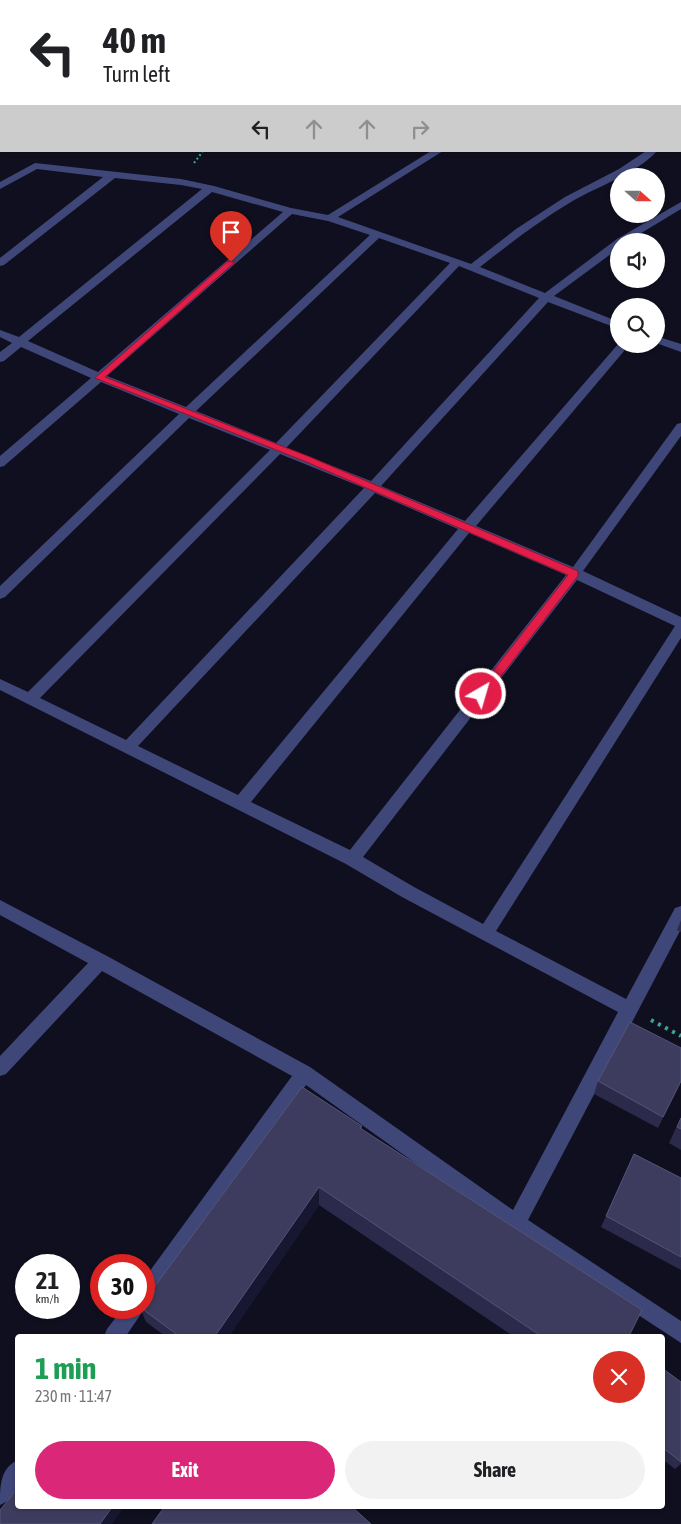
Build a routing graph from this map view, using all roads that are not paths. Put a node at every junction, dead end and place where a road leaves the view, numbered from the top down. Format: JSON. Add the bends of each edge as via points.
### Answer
{"nodes":[{"id":1,"x":436,"y":152,"type":"edge"},
{"id":2,"x":650,"y":152,"type":"edge"},
{"id":3,"x":114,"y":174,"type":"junction"},
{"id":4,"x":0,"y":186,"type":"edge"},
{"id":5,"x":210,"y":188,"type":"junction"},
{"id":6,"x":681,"y":205,"type":"edge"},
{"id":7,"x":290,"y":211,"type":"junction"},
{"id":8,"x":330,"y":218,"type":"junction"},
{"id":9,"x":635,"y":233,"type":"edge"},
{"id":10,"x":376,"y":235,"type":"junction"},
{"id":11,"x":610,"y":249,"type":"edge"},
{"id":12,"x":457,"y":262,"type":"junction"},
{"id":13,"x":0,"y":263,"type":"edge"},
{"id":14,"x":472,"y":268,"type":"junction"},
{"id":15,"x":545,"y":298,"type":"junction"},
{"id":16,"x":610,"y":323,"type":"edge"},
{"id":17,"x":0,"y":333,"type":"edge"},
{"id":18,"x":665,"y":342,"type":"edge"},
{"id":19,"x":19,"y":343,"type":"junction"},
{"id":20,"x":681,"y":348,"type":"edge"},
{"id":21,"x":616,"y":353,"type":"edge"},
{"id":22,"x":0,"y":358,"type":"edge"},
{"id":23,"x":99,"y":378,"type":"junction"},
{"id":24,"x":188,"y":412,"type":"junction"},
{"id":25,"x":681,"y":427,"type":"edge"},
{"id":26,"x":278,"y":449,"type":"junction"},
{"id":27,"x":0,"y":463,"type":"edge"},
{"id":28,"x":373,"y":487,"type":"junction"},
{"id":29,"x":467,"y":528,"type":"junction"},
{"id":30,"x":575,"y":574,"type":"junction"},
{"id":31,"x":0,"y":594,"type":"edge"},
{"id":32,"x":681,"y":623,"type":"edge"},
{"id":33,"x":681,"y":627,"type":"edge"},
{"id":34,"x":0,"y":684,"type":"edge"},
{"id":35,"x":31,"y":698,"type":"junction"},
{"id":36,"x":128,"y":747,"type":"junction"},
{"id":37,"x":240,"y":804,"type":"junction"},
{"id":38,"x":352,"y":859,"type":"junction"},
{"id":39,"x":0,"y":906,"type":"edge"},
{"id":40,"x":681,"y":913,"type":"edge"},
{"id":41,"x":486,"y":933,"type":"junction"},
{"id":42,"x":100,"y":961,"type":"junction"},
{"id":43,"x":628,"y":1008,"type":"junction"},
{"id":44,"x":0,"y":1068,"type":"edge"},
{"id":45,"x":304,"y":1072,"type":"junction"},
{"id":46,"x":516,"y":1223,"type":"junction"},
{"id":47,"x":155,"y":1280,"type":"edge"},
{"id":48,"x":126,"y":1319,"type":"edge"},
{"id":49,"x":681,"y":1333,"type":"edge"},
{"id":50,"x":115,"y":1334,"type":"edge"},
{"id":51,"x":15,"y":1474,"type":"edge"},
{"id":52,"x":0,"y":1494,"type":"edge"}],
"edges":[{"from":1,"to":8,"type":"street"},
{"from":2,"to":14,"type":"street","via":[[503,242]]},
{"from":3,"to":4,"type":"street","via":[[35,166]]},
{"from":3,"to":5,"type":"street"},
{"from":3,"to":13,"type":"street"},
{"from":5,"to":7,"type":"street"},
{"from":5,"to":19,"type":"street"},
{"from":6,"to":9,"type":"street"},
{"from":7,"to":8,"type":"street"},
{"from":7,"to":23,"type":"street"},
{"from":8,"to":10,"type":"street"},
{"from":10,"to":12,"type":"street"},
{"from":10,"to":24,"type":"street"},
{"from":11,"to":15,"type":"street"},
{"from":12,"to":14,"type":"street"},
{"from":12,"to":26,"type":"street"},
{"from":14,"to":15,"type":"street"},
{"from":15,"to":16,"type":"street"},
{"from":15,"to":28,"type":"street"},
{"from":17,"to":19,"type":"street"},
{"from":18,"to":20,"type":"street"},
{"from":19,"to":22,"type":"street"},
{"from":19,"to":23,"type":"street"},
{"from":21,"to":29,"type":"street"},
{"from":23,"to":24,"type":"street"},
{"from":23,"to":27,"type":"street"},
{"from":24,"to":26,"type":"street"},
{"from":24,"to":31,"type":"street"},
{"from":25,"to":30,"type":"street"},
{"from":26,"to":28,"type":"street"},
{"from":26,"to":35,"type":"street"},
{"from":28,"to":29,"type":"street"},
{"from":28,"to":36,"type":"street"},
{"from":29,"to":30,"type":"street"},
{"from":29,"to":37,"type":"street"},
{"from":30,"to":32,"type":"street"},
{"from":30,"to":38,"type":"street"},
{"from":33,"to":41,"type":"street"},
{"from":34,"to":35,"type":"street"},
{"from":35,"to":36,"type":"street"},
{"from":36,"to":37,"type":"street"},
{"from":37,"to":38,"type":"street"},
{"from":38,"to":41,"type":"street"},
{"from":39,"to":42,"type":"street"},
{"from":40,"to":43,"type":"street"},
{"from":41,"to":43,"type":"street"},
{"from":42,"to":44,"type":"street"},
{"from":42,"to":45,"type":"street"},
{"from":43,"to":46,"type":"street"},
{"from":45,"to":46,"type":"street"},
{"from":45,"to":47,"type":"street"},
{"from":46,"to":49,"type":"street"},
{"from":48,"to":50,"type":"street"},
{"from":51,"to":52,"type":"street"}]}
